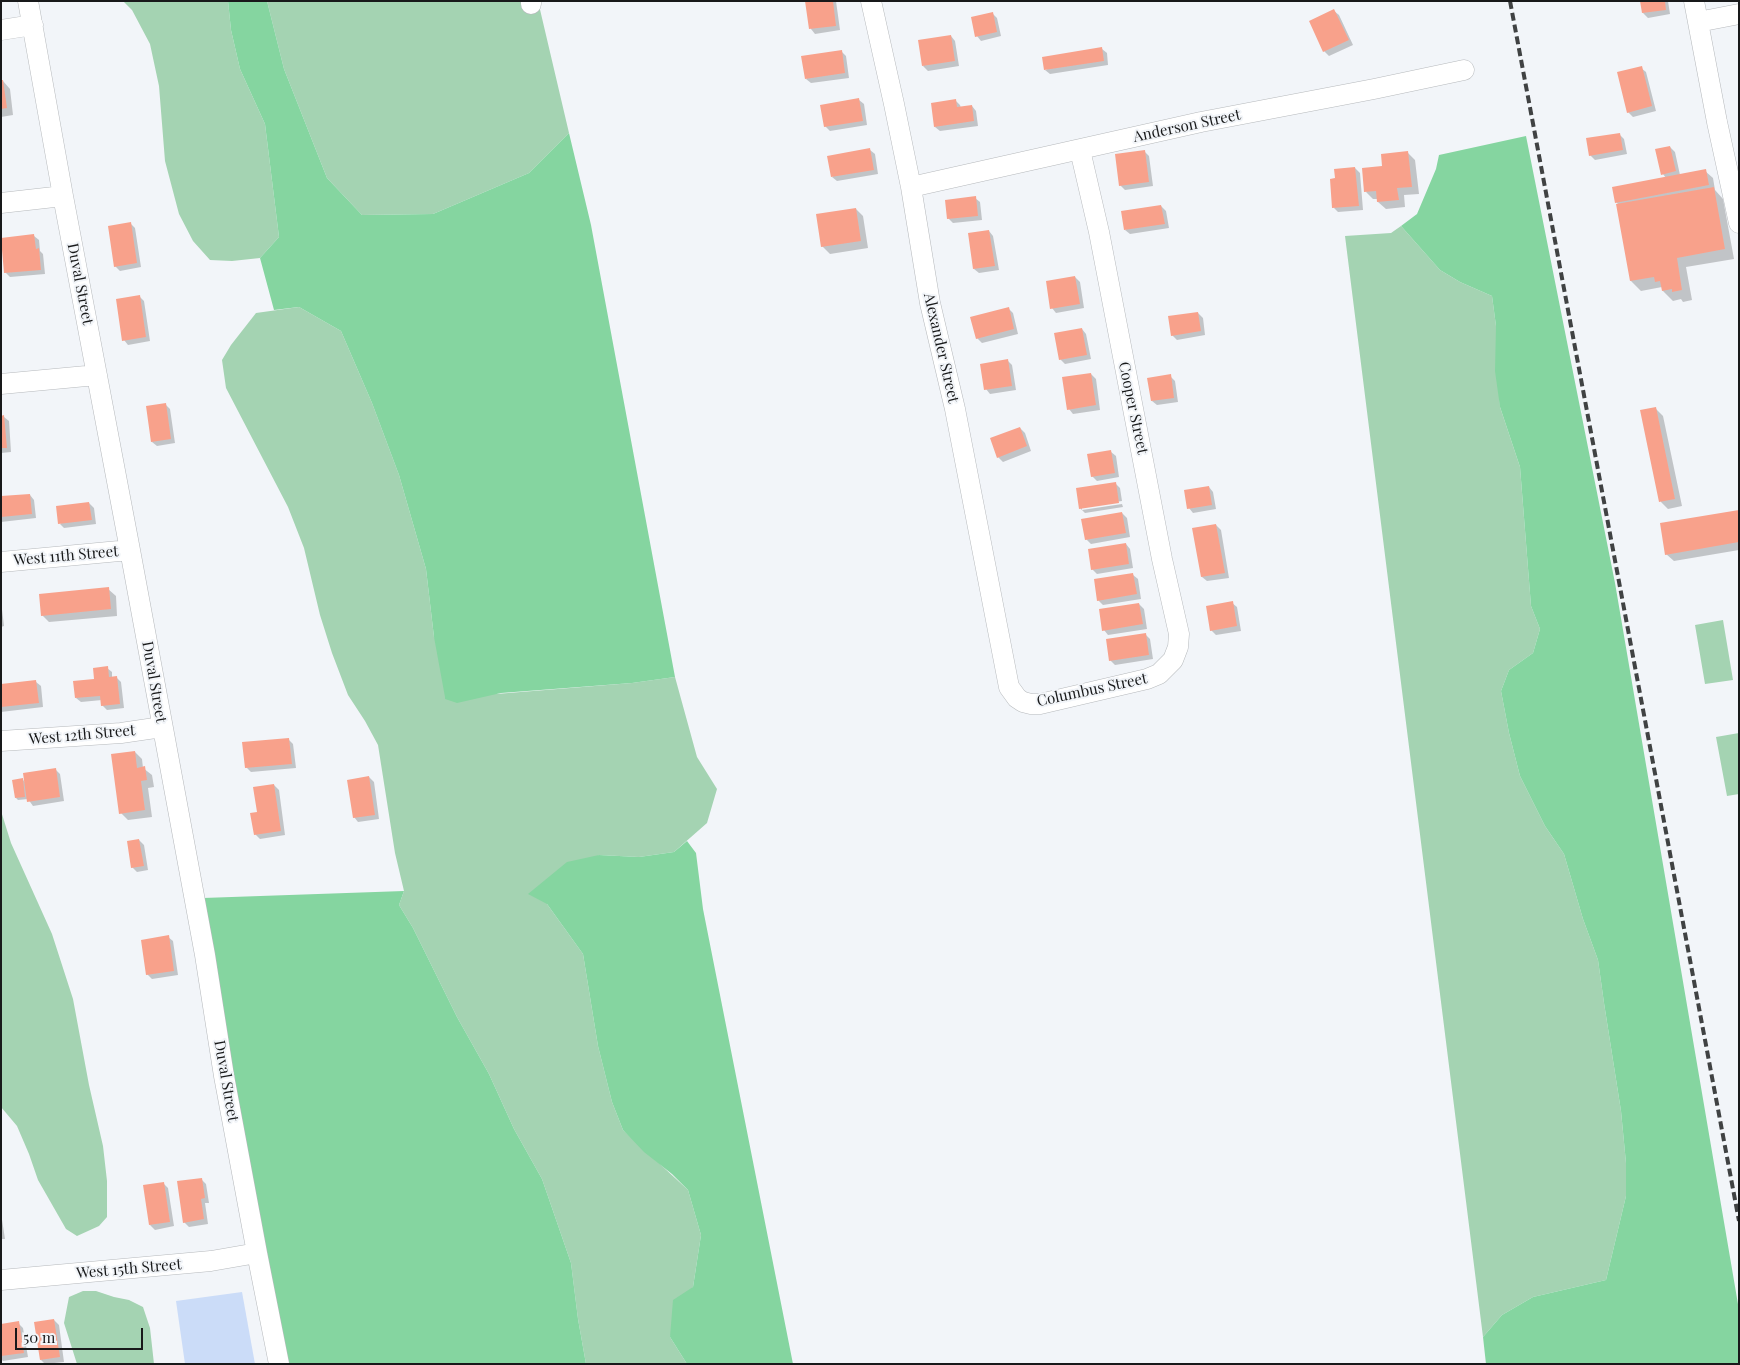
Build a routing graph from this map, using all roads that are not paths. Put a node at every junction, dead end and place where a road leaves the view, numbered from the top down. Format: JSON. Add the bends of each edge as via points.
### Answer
{"nodes":[{"id":1,"x":28,"y":1,"type":"edge"},
{"id":2,"x":872,"y":1,"type":"edge"},
{"id":3,"x":1694,"y":1,"type":"edge"},
{"id":4,"x":1739,"y":14,"type":"edge"},
{"id":5,"x":1698,"y":22,"type":"junction"},
{"id":6,"x":33,"y":25,"type":"junction"},
{"id":7,"x":1,"y":30,"type":"edge"},
{"id":8,"x":1464,"y":70,"type":"dead end"},
{"id":9,"x":1080,"y":150,"type":"junction"},
{"id":10,"x":911,"y":187,"type":"junction"},
{"id":11,"x":63,"y":196,"type":"junction"},
{"id":12,"x":1,"y":202,"type":"edge"},
{"id":13,"x":1739,"y":223,"type":"edge"},
{"id":14,"x":97,"y":375,"type":"junction"},
{"id":15,"x":1,"y":384,"type":"edge"},
{"id":16,"x":130,"y":550,"type":"junction"},
{"id":17,"x":1,"y":562,"type":"edge"},
{"id":18,"x":1169,"y":665,"type":"joint"},
{"id":19,"x":1013,"y":694,"type":"joint"},
{"id":20,"x":162,"y":727,"type":"junction"},
{"id":21,"x":1,"y":741,"type":"edge"},
{"id":22,"x":257,"y":1253,"type":"junction"},
{"id":23,"x":1,"y":1280,"type":"edge"},
{"id":24,"x":279,"y":1364,"type":"edge"}],
"edges":[{"from":1,"to":6,"type":"street","name":"Duval Street"},
{"from":2,"to":10,"type":"street","name":"Alexander Street"},
{"from":3,"to":5,"type":"street"},
{"from":4,"to":5,"type":"street"},
{"from":5,"to":13,"type":"street"},
{"from":6,"to":7,"type":"street"},
{"from":6,"to":11,"type":"street","name":"Duval Street"},
{"from":8,"to":9,"type":"street","name":"Anderson Street","via":[[1201,122]]},
{"from":9,"to":10,"type":"street","name":"Anderson Street"},
{"from":9,"to":18,"type":"street","name":"Cooper Street","via":[[1180,634]]},
{"from":10,"to":19,"type":"street","name":"Alexander Street","via":[[930,303],[957,418],[1009,687]]},
{"from":11,"to":12,"type":"street"},
{"from":11,"to":14,"type":"street","name":"Duval Street"},
{"from":14,"to":15,"type":"street"},
{"from":14,"to":16,"type":"street","name":"Duval Street"},
{"from":16,"to":17,"type":"street","name":"West 11th Street"},
{"from":16,"to":20,"type":"street","name":"Duval Street"},
{"from":18,"to":19,"type":"street","name":"Columbus Street","via":[[1147,679],[1040,704],[1023,702]]},
{"from":20,"to":21,"type":"street","name":"West 12th Street"},
{"from":20,"to":22,"type":"street","name":"Duval Street"},
{"from":22,"to":23,"type":"street","name":"West 15th Street","via":[[211,1261]]},
{"from":22,"to":24,"type":"street","name":"Duval Street"}]}
